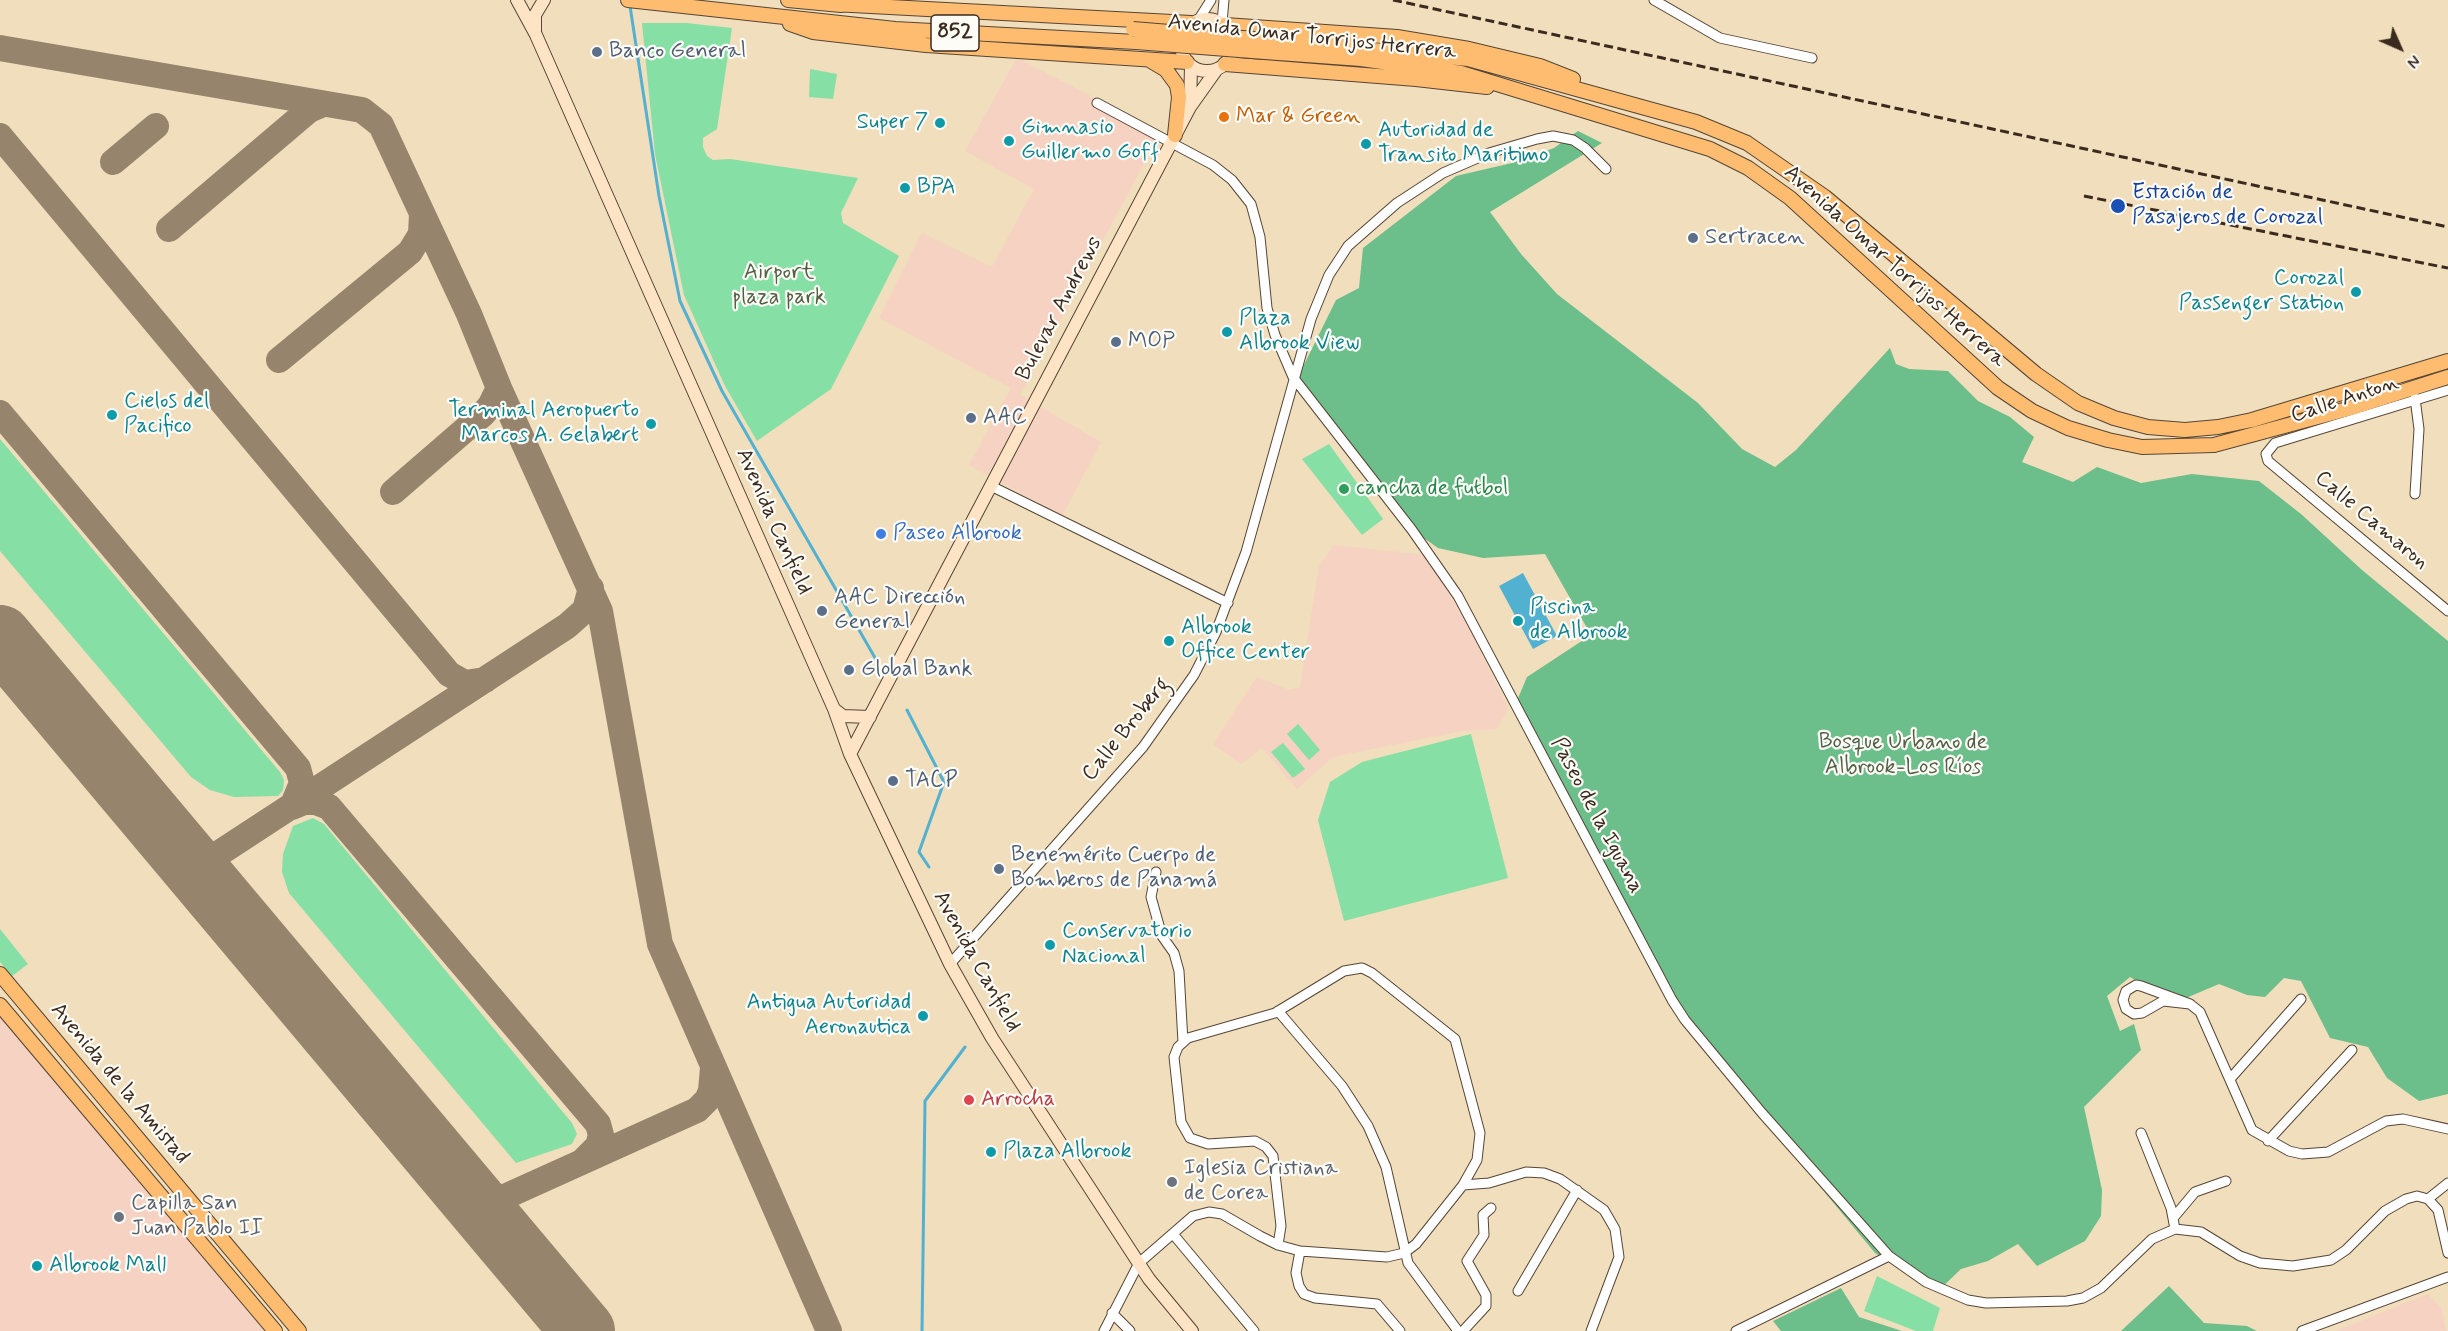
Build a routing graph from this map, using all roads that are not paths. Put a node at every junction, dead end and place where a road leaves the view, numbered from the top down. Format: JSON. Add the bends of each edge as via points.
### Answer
{"nodes":[{"id":1,"x":517,"y":0,"type":"edge"},
{"id":2,"x":544,"y":0,"type":"edge"},
{"id":3,"x":628,"y":0,"type":"edge"},
{"id":4,"x":788,"y":0,"type":"edge"},
{"id":5,"x":1211,"y":0,"type":"edge"},
{"id":6,"x":1224,"y":0,"type":"edge"},
{"id":7,"x":1654,"y":0,"type":"edge"},
{"id":8,"x":775,"y":18,"type":"junction"},
{"id":9,"x":1195,"y":21,"type":"junction"},
{"id":10,"x":1223,"y":24,"type":"junction"},
{"id":11,"x":1134,"y":30,"type":"junction"},
{"id":12,"x":536,"y":35,"type":"junction"},
{"id":13,"x":1269,"y":40,"type":"junction"},
{"id":14,"x":1134,"y":58,"type":"junction"},
{"id":15,"x":1812,"y":58,"type":"dead end"},
{"id":16,"x":1149,"y":60,"type":"junction"},
{"id":17,"x":1189,"y":64,"type":"junction"},
{"id":18,"x":1221,"y":67,"type":"junction"},
{"id":19,"x":1271,"y":68,"type":"junction"},
{"id":20,"x":1554,"y":100,"type":"junction"},
{"id":21,"x":1097,"y":103,"type":"dead end"},
{"id":22,"x":1190,"y":107,"type":"junction"},
{"id":23,"x":1173,"y":139,"type":"junction"},
{"id":24,"x":1606,"y":170,"type":"dead end"},
{"id":25,"x":2448,"y":361,"type":"edge"},
{"id":26,"x":1293,"y":377,"type":"junction"},
{"id":27,"x":2448,"y":377,"type":"edge"},
{"id":28,"x":2448,"y":390,"type":"edge"},
{"id":29,"x":2415,"y":398,"type":"junction"},
{"id":30,"x":2268,"y":461,"type":"joint"},
{"id":31,"x":991,"y":486,"type":"junction"},
{"id":32,"x":2415,"y":494,"type":"dead end"},
{"id":33,"x":1228,"y":603,"type":"junction"},
{"id":34,"x":2448,"y":611,"type":"edge"},
{"id":35,"x":834,"y":709,"type":"junction"},
{"id":36,"x":870,"y":717,"type":"junction"},
{"id":37,"x":850,"y":754,"type":"junction"},
{"id":38,"x":1156,"y":872,"type":"dead end"},
{"id":39,"x":950,"y":964,"type":"junction"},
{"id":40,"x":0,"y":974,"type":"edge"},
{"id":41,"x":2301,"y":999,"type":"dead end"},
{"id":42,"x":2190,"y":1004,"type":"junction"},
{"id":43,"x":0,"y":1005,"type":"edge"},
{"id":44,"x":1278,"y":1011,"type":"junction"},
{"id":45,"x":1183,"y":1042,"type":"junction"},
{"id":46,"x":2352,"y":1050,"type":"dead end"},
{"id":47,"x":2230,"y":1079,"type":"junction"},
{"id":48,"x":2448,"y":1129,"type":"edge"},
{"id":49,"x":2140,"y":1133,"type":"dead end"},
{"id":50,"x":2268,"y":1141,"type":"junction"},
{"id":51,"x":2226,"y":1181,"type":"dead end"},
{"id":52,"x":2448,"y":1184,"type":"edge"},
{"id":53,"x":1463,"y":1185,"type":"junction"},
{"id":54,"x":1577,"y":1190,"type":"junction"},
{"id":55,"x":2428,"y":1199,"type":"junction"},
{"id":56,"x":1491,"y":1208,"type":"dead end"},
{"id":57,"x":2174,"y":1217,"type":"junction"},
{"id":58,"x":2175,"y":1229,"type":"junction"},
{"id":59,"x":1173,"y":1234,"type":"junction"},
{"id":60,"x":1278,"y":1245,"type":"junction"},
{"id":61,"x":1300,"y":1251,"type":"junction"},
{"id":62,"x":1404,"y":1253,"type":"junction"},
{"id":63,"x":2448,"y":1253,"type":"edge"},
{"id":64,"x":1889,"y":1256,"type":"junction"},
{"id":65,"x":1139,"y":1263,"type":"junction"},
{"id":66,"x":2448,"y":1277,"type":"edge"},
{"id":67,"x":1518,"y":1291,"type":"dead end"},
{"id":68,"x":1112,"y":1313,"type":"junction"},
{"id":69,"x":1250,"y":1330,"type":"edge"},
{"id":70,"x":275,"y":1331,"type":"edge"},
{"id":71,"x":299,"y":1331,"type":"edge"},
{"id":72,"x":1104,"y":1331,"type":"edge"},
{"id":73,"x":1130,"y":1331,"type":"edge"},
{"id":74,"x":1192,"y":1331,"type":"edge"},
{"id":75,"x":1400,"y":1331,"type":"edge"},
{"id":76,"x":1458,"y":1331,"type":"edge"},
{"id":77,"x":1463,"y":1331,"type":"edge"},
{"id":78,"x":1591,"y":1331,"type":"edge"},
{"id":79,"x":1737,"y":1331,"type":"edge"},
{"id":80,"x":2302,"y":1331,"type":"edge"}],
"edges":[{"from":1,"to":12,"type":"main road","name":"Avenida Canfield"},
{"from":2,"to":12,"type":"main road","via":[[535,15]]},
{"from":3,"to":8,"type":"main road","name":"Avenida Omar Torrijos Herrera","number":"852"},
{"from":4,"to":11,"type":"main road","name":"Avenida Omar Torrijos Herrera","number":"852"},
{"from":5,"to":9,"type":"street"},
{"from":6,"to":10,"type":"street"},
{"from":7,"to":15,"type":"street","via":[[1720,38]]},
{"from":8,"to":11,"type":"main road","name":"Avenida Omar Torrijos Herrera","number":"852","via":[[928,31]]},
{"from":8,"to":14,"type":"main road","via":[[824,34],[926,45]]},
{"from":9,"to":10,"type":"main road","via":[[1209,18]]},
{"from":9,"to":11,"type":"main road"},
{"from":9,"to":17,"type":"main road","via":[[1180,40]]},
{"from":10,"to":13,"type":"main road"},
{"from":10,"to":18,"type":"main road","via":[[1233,40],[1233,49]]},
{"from":11,"to":13,"type":"main road","name":"Avenida Omar Torrijos Herrera","number":"852","bridge":true},
{"from":11,"to":14,"type":"main road","via":[[1146,29],[1149,39],[1146,50]]},
{"from":12,"to":35,"type":"main road","name":"Avenida Canfield"},
{"from":13,"to":19,"type":"main road","via":[[1260,36],[1256,47],[1261,62]]},
{"from":13,"to":20,"type":"main road","name":"Avenida Omar Torrijos Herrera","via":[[1361,59],[1461,73]]},
{"from":13,"to":25,"type":"main road","name":"Avenida Omar Torrijos Herrera","via":[[1468,59],[1696,122],[1747,143],[1825,197],[2036,374],[2079,403],[2114,418],[2148,427],[2218,427]]},
{"from":14,"to":16,"type":"main road"},
{"from":16,"to":17,"type":"main road"},
{"from":16,"to":23,"type":"main road","via":[[1169,73],[1178,89]]},
{"from":17,"to":18,"type":"main road","via":[[1205,71]]},
{"from":17,"to":22,"type":"main road","name":"Bulevar Andrews"},
{"from":18,"to":19,"type":"main road"},
{"from":18,"to":22,"type":"main road","name":"Bulevar Andrews"},
{"from":19,"to":20,"type":"main road","via":[[1416,78]]},
{"from":20,"to":27,"type":"main road","name":"Avenida Omar Torrijos Herrera","via":[[1710,149],[1748,168],[1790,198],[1998,388],[2050,419],[2108,440],[2142,447],[2214,445]]},
{"from":21,"to":23,"type":"street","name":"Paseo de la Iguana"},
{"from":22,"to":23,"type":"main road","name":"Bulevar Andrews"},
{"from":23,"to":26,"type":"street","name":"Paseo de la Iguana","via":[[1227,175],[1251,204],[1259,228],[1268,308]]},
{"from":23,"to":31,"type":"main road","name":"Bulevar Andrews"},
{"from":24,"to":26,"type":"street","name":"Calle Broberg","via":[[1580,144],[1553,136],[1460,165],[1397,203],[1348,246],[1332,269],[1314,309]]},
{"from":26,"to":33,"type":"street","name":"Calle Broberg","via":[[1246,552]]},
{"from":26,"to":64,"type":"street","name":"Paseo de la Iguana","via":[[1458,596],[1685,1020]]},
{"from":28,"to":29,"type":"street","name":"Calle Anton"},
{"from":29,"to":30,"type":"street","name":"Calle Anton","via":[[2275,443],[2266,454]]},
{"from":29,"to":32,"type":"street","via":[[2419,429]]},
{"from":30,"to":34,"type":"street","name":"Calle Camaron"},
{"from":31,"to":33,"type":"street"},
{"from":31,"to":36,"type":"main road","name":"Bulevar Andrews"},
{"from":33,"to":39,"type":"street","name":"Calle Broberg","via":[[1194,675],[1161,725]]},
{"from":35,"to":36,"type":"main road","via":[[843,716]]},
{"from":35,"to":37,"type":"main road","name":"Avenida Canfield"},
{"from":36,"to":37,"type":"main road","name":"Bulevar Andrews"},
{"from":37,"to":39,"type":"main road","name":"Avenida Canfield"},
{"from":38,"to":45,"type":"street","via":[[1151,897],[1162,936],[1174,953],[1179,971]]},
{"from":39,"to":65,"type":"main road","name":"Avenida Canfield","via":[[987,1029]]},
{"from":40,"to":71,"type":"main road","name":"Avenida de la Amistad"},
{"from":41,"to":47,"type":"street"},
{"from":42,"to":42,"type":"street","via":[[2163,1001],[2138,1014],[2126,1009],[2124,995],[2136,985]]},
{"from":42,"to":47,"type":"street","via":[[2200,1012]]},
{"from":43,"to":70,"type":"main road","name":"Avenida de la Amistad"},
{"from":44,"to":45,"type":"street"},
{"from":44,"to":53,"type":"street","via":[[1344,971],[1362,968],[1450,1034],[1457,1044],[1480,1133],[1477,1160]]},
{"from":44,"to":62,"type":"street","via":[[1342,1086],[1368,1126],[1391,1184]]},
{"from":45,"to":60,"type":"street","via":[[1174,1063],[1183,1129],[1200,1143],[1250,1140],[1270,1151],[1276,1170],[1281,1226]]},
{"from":46,"to":50,"type":"street"},
{"from":47,"to":50,"type":"street","via":[[2252,1130]]},
{"from":48,"to":50,"type":"street","via":[[2403,1119],[2386,1121],[2343,1145],[2316,1154],[2289,1151]]},
{"from":49,"to":57,"type":"street"},
{"from":51,"to":57,"type":"street","via":[[2195,1192]]},
{"from":52,"to":55,"type":"street"},
{"from":53,"to":54,"type":"street","via":[[1489,1183],[1534,1171],[1560,1179]]},
{"from":53,"to":62,"type":"street","via":[[1416,1244]]},
{"from":54,"to":67,"type":"street"},
{"from":54,"to":78,"type":"street","via":[[1610,1219],[1620,1250]]},
{"from":55,"to":58,"type":"street","via":[[2417,1196],[2397,1204],[2346,1250],[2331,1260],[2306,1265],[2255,1262],[2201,1232]]},
{"from":55,"to":63,"type":"street","via":[[2442,1221]]},
{"from":56,"to":77,"type":"street","via":[[1483,1215],[1484,1235],[1467,1261],[1486,1295],[1486,1306]]},
{"from":57,"to":58,"type":"street"},
{"from":58,"to":64,"type":"street","name":"Paseo de la Iguana","via":[[2152,1239],[2101,1288],[2067,1301],[1968,1300],[1926,1282]]},
{"from":59,"to":60,"type":"street","via":[[1193,1216],[1214,1212]]},
{"from":59,"to":65,"type":"street"},
{"from":59,"to":69,"type":"street"},
{"from":60,"to":61,"type":"street"},
{"from":61,"to":62,"type":"street","via":[[1376,1257]]},
{"from":61,"to":75,"type":"street","via":[[1296,1273],[1304,1294],[1377,1304]]},
{"from":62,"to":76,"type":"street"},
{"from":64,"to":79,"type":"street"},
{"from":65,"to":68,"type":"street"},
{"from":65,"to":74,"type":"main road","name":"Avenida Canfield"},
{"from":66,"to":80,"type":"street"},
{"from":68,"to":72,"type":"street"},
{"from":68,"to":73,"type":"street"}]}
